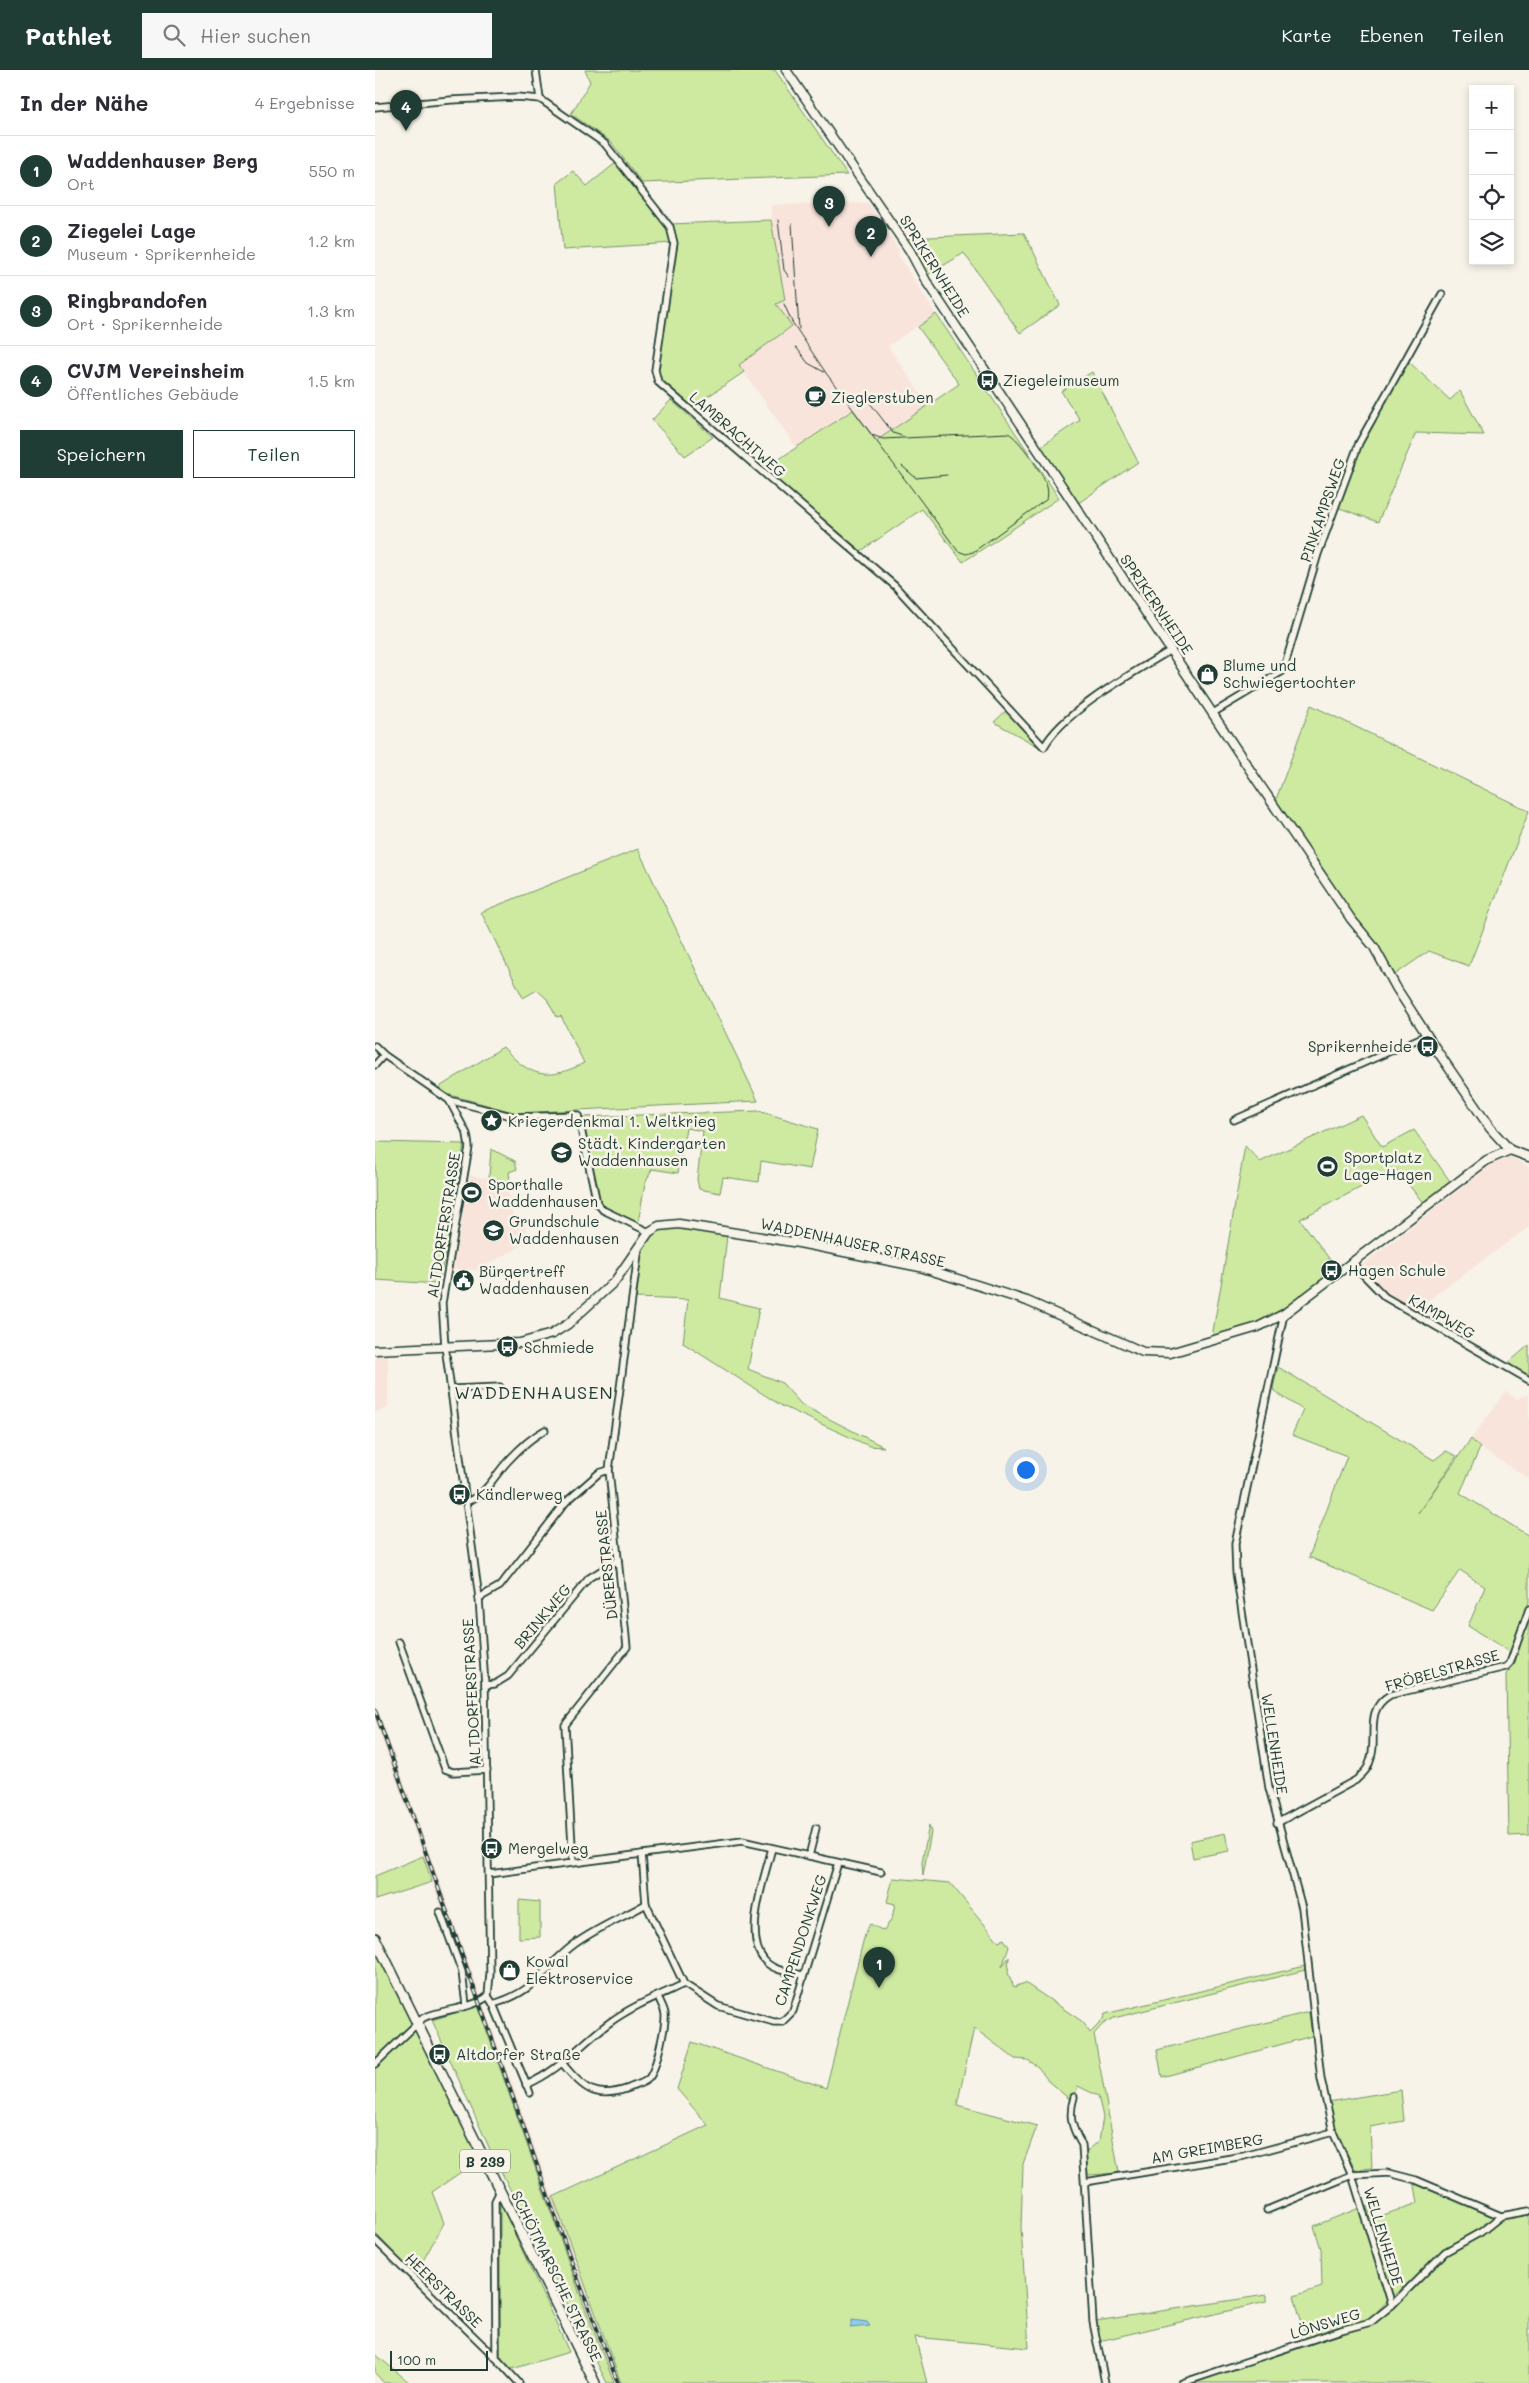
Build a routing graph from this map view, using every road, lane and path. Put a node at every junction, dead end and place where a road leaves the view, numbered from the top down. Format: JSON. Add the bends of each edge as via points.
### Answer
{"nodes":[{"id":1,"x":536,"y":70,"type":"edge"},
{"id":2,"x":786,"y":70,"type":"edge"},
{"id":3,"x":540,"y":99,"type":"junction"},
{"id":4,"x":375,"y":107,"type":"edge"},
{"id":5,"x":1442,"y":294,"type":"dead end"},
{"id":6,"x":1171,"y":650,"type":"junction"},
{"id":7,"x":1213,"y":713,"type":"junction"},
{"id":8,"x":1427,"y":1035,"type":"junction"},
{"id":9,"x":375,"y":1046,"type":"edge"},
{"id":10,"x":384,"y":1056,"type":"junction"},
{"id":11,"x":375,"y":1065,"type":"edge"},
{"id":12,"x":449,"y":1100,"type":"junction"},
{"id":13,"x":1234,"y":1120,"type":"dead end"},
{"id":14,"x":1510,"y":1150,"type":"junction"},
{"id":15,"x":1529,"y":1157,"type":"edge"},
{"id":16,"x":649,"y":1232,"type":"junction"},
{"id":17,"x":639,"y":1245,"type":"junction"},
{"id":18,"x":1351,"y":1262,"type":"junction"},
{"id":19,"x":1284,"y":1314,"type":"junction"},
{"id":20,"x":445,"y":1346,"type":"junction"},
{"id":21,"x":375,"y":1350,"type":"edge"},
{"id":22,"x":1529,"y":1380,"type":"edge"},
{"id":23,"x":500,"y":1387,"type":"dead end"},
{"id":24,"x":451,"y":1389,"type":"junction"},
{"id":25,"x":545,"y":1430,"type":"dead end"},
{"id":26,"x":609,"y":1470,"type":"junction"},
{"id":27,"x":466,"y":1502,"type":"junction"},
{"id":28,"x":618,"y":1560,"type":"junction"},
{"id":29,"x":479,"y":1598,"type":"junction"},
{"id":30,"x":1529,"y":1610,"type":"edge"},
{"id":31,"x":399,"y":1642,"type":"dead end"},
{"id":32,"x":485,"y":1685,"type":"junction"},
{"id":33,"x":487,"y":1770,"type":"junction"},
{"id":34,"x":1277,"y":1822,"type":"junction"},
{"id":35,"x":816,"y":1828,"type":"dead end"},
{"id":36,"x":772,"y":1848,"type":"junction"},
{"id":37,"x":642,"y":1854,"type":"junction"},
{"id":38,"x":809,"y":1856,"type":"junction"},
{"id":39,"x":573,"y":1862,"type":"junction"},
{"id":40,"x":838,"y":1863,"type":"junction"},
{"id":41,"x":881,"y":1872,"type":"dead end"},
{"id":42,"x":489,"y":1874,"type":"junction"},
{"id":43,"x":646,"y":1904,"type":"junction"},
{"id":44,"x":439,"y":1912,"type":"dead end"},
{"id":45,"x":375,"y":1938,"type":"edge"},
{"id":46,"x":803,"y":1975,"type":"junction"},
{"id":47,"x":684,"y":1984,"type":"junction"},
{"id":48,"x":488,"y":1996,"type":"junction"},
{"id":49,"x":658,"y":1996,"type":"junction"},
{"id":50,"x":493,"y":2004,"type":"junction"},
{"id":51,"x":467,"y":2005,"type":"junction"},
{"id":52,"x":418,"y":2024,"type":"junction"},
{"id":53,"x":375,"y":2064,"type":"edge"},
{"id":54,"x":563,"y":2064,"type":"junction"},
{"id":55,"x":526,"y":2085,"type":"junction"},
{"id":56,"x":530,"y":2094,"type":"dead end"},
{"id":57,"x":1074,"y":2098,"type":"dead end"},
{"id":58,"x":1333,"y":2132,"type":"junction"},
{"id":59,"x":1352,"y":2174,"type":"junction"},
{"id":60,"x":1085,"y":2182,"type":"junction"},
{"id":61,"x":500,"y":2191,"type":"junction"},
{"id":62,"x":1267,"y":2210,"type":"dead end"},
{"id":63,"x":1529,"y":2211,"type":"edge"},
{"id":64,"x":1501,"y":2216,"type":"junction"},
{"id":65,"x":375,"y":2240,"type":"edge"},
{"id":66,"x":1392,"y":2305,"type":"junction"},
{"id":67,"x":496,"y":2358,"type":"junction"},
{"id":68,"x":519,"y":2383,"type":"edge"},
{"id":69,"x":595,"y":2383,"type":"edge"},
{"id":70,"x":1105,"y":2383,"type":"edge"},
{"id":71,"x":1182,"y":2383,"type":"edge"}],
"edges":[{"from":1,"to":3,"type":"street"},
{"from":2,"to":6,"type":"main road","name":"SPRIKERNHEIDE","via":[[910,251],[926,281]]},
{"from":3,"to":4,"type":"street","via":[[451,100]]},
{"from":3,"to":6,"type":"street","name":"LAMBRACHTWEG","via":[[605,144],[670,227],[674,243],[655,370],[658,382],[895,586],[1044,746],[1075,711]]},
{"from":5,"to":7,"type":"street","name":"PINKAMPSWEG","via":[[1359,443],[1318,554],[1283,671]]},
{"from":6,"to":7,"type":"main road","name":"SPRIKERNHEIDE"},
{"from":7,"to":8,"type":"main road","name":"SPRIKERNHEIDE","via":[[1351,919],[1374,947]]},
{"from":8,"to":13,"type":"street"},
{"from":8,"to":14,"type":"main road","name":"SPRIKERNHEIDE","via":[[1490,1128]]},
{"from":9,"to":10,"type":"street","name":"ALTDORFERSTRASSE"},
{"from":10,"to":11,"type":"street"},
{"from":10,"to":12,"type":"street","name":"ALTDORFERSTRASSE"},
{"from":12,"to":16,"type":"street","via":[[515,1116],[577,1115],[597,1203],[603,1210]]},
{"from":12,"to":20,"type":"street","name":"ALTDORFERSTRASSE","via":[[467,1134],[469,1147],[442,1303]]},
{"from":14,"to":15,"type":"main road"},
{"from":14,"to":18,"type":"main road","name":"WADDENHAUSER STRASSE","via":[[1487,1160]]},
{"from":16,"to":17,"type":"main road"},
{"from":16,"to":19,"type":"main road","name":"WADDENHAUSER STRASSE","via":[[659,1226],[679,1224],[799,1243],[920,1268],[1027,1301],[1143,1352],[1170,1353],[1258,1326]]},
{"from":17,"to":20,"type":"main road","via":[[615,1281],[568,1324],[552,1334],[520,1343]]},
{"from":17,"to":26,"type":"street","name":"DÜRERSTRASSE"},
{"from":18,"to":19,"type":"main road","name":"WADDENHAUSER STRASSE"},
{"from":18,"to":22,"type":"street","name":"KAMPWEG","via":[[1385,1297]]},
{"from":19,"to":34,"type":"street","name":"WELLENHEIDE","via":[[1235,1544],[1244,1631]]},
{"from":20,"to":21,"type":"main road"},
{"from":20,"to":24,"type":"street","name":"ALTDORFERSTRASSE"},
{"from":23,"to":24,"type":"street"},
{"from":24,"to":27,"type":"street","name":"ALTDORFERSTRASSE"},
{"from":25,"to":27,"type":"street","via":[[532,1437],[508,1461],[479,1497]]},
{"from":26,"to":28,"type":"street","name":"DÜRERSTRASSE"},
{"from":26,"to":29,"type":"street","via":[[599,1473],[566,1502],[500,1586]]},
{"from":27,"to":29,"type":"street","name":"ALTDORFERSTRASSE"},
{"from":28,"to":32,"type":"street","name":"BRINKWEG","via":[[589,1578],[508,1676],[495,1684]]},
{"from":28,"to":39,"type":"street","name":"DÜRERSTRASSE","via":[[627,1647],[565,1726]]},
{"from":29,"to":32,"type":"street","name":"ALTDORFERSTRASSE"},
{"from":30,"to":34,"type":"street","name":"FRÖBELSTRASSE","via":[[1506,1667],[1390,1695],[1380,1701],[1375,1711],[1371,1759],[1363,1773],[1356,1780]]},
{"from":31,"to":33,"type":"street","via":[[445,1769],[453,1772]]},
{"from":32,"to":33,"type":"street","name":"ALTDORFERSTRASSE"},
{"from":33,"to":42,"type":"street","name":"ALTDORFERSTRASSE"},
{"from":34,"to":58,"type":"street","name":"WELLENHEIDE","via":[[1302,1908],[1321,2079]]},
{"from":35,"to":38,"type":"street"},
{"from":36,"to":37,"type":"street","via":[[742,1841]]},
{"from":36,"to":38,"type":"street"},
{"from":36,"to":46,"type":"street","via":[[754,1922],[757,1949],[764,1961],[776,1969]]},
{"from":37,"to":39,"type":"street"},
{"from":37,"to":43,"type":"street"},
{"from":38,"to":40,"type":"street"},
{"from":39,"to":42,"type":"street"},
{"from":40,"to":41,"type":"street"},
{"from":40,"to":46,"type":"street","name":"CAMPENDONKWEG"},
{"from":42,"to":48,"type":"street","name":"ALTDORFERSTRASSE"},
{"from":43,"to":47,"type":"street"},
{"from":43,"to":50,"type":"street","via":[[573,1945],[530,1988]]},
{"from":44,"to":51,"type":"street","via":[[462,1972]]},
{"from":45,"to":52,"type":"main road","name":"SCHÖTMARSCHE STRASSE","number":"B 239"},
{"from":46,"to":47,"type":"street","name":"CAMPENDONKWEG","via":[[793,2011],[782,2022],[718,2006]]},
{"from":47,"to":49,"type":"street"},
{"from":48,"to":50,"type":"street"},
{"from":48,"to":51,"type":"street"},
{"from":49,"to":54,"type":"street","via":[[644,2001],[609,2024]]},
{"from":49,"to":54,"type":"street","via":[[665,2013],[665,2023],[653,2073],[646,2081],[617,2092],[596,2092],[577,2082]]},
{"from":50,"to":55,"type":"street"},
{"from":51,"to":52,"type":"street","via":[[431,2014]]},
{"from":52,"to":53,"type":"street"},
{"from":52,"to":61,"type":"main road","name":"SCHÖTMARSCHE STRASSE","number":"B 239"},
{"from":54,"to":55,"type":"street","via":[[546,2077]]},
{"from":55,"to":56,"type":"street"},
{"from":57,"to":60,"type":"street","via":[[1072,2127],[1082,2145]]},
{"from":58,"to":59,"type":"street","name":"WELLENHEIDE"},
{"from":58,"to":60,"type":"street","name":"AM GREIMBERG","via":[[1244,2156]]},
{"from":59,"to":62,"type":"street","name":"WELLENHEIDE"},
{"from":59,"to":64,"type":"street","via":[[1389,2174],[1416,2180]]},
{"from":59,"to":66,"type":"street","name":"WELLENHEIDE"},
{"from":60,"to":70,"type":"street","via":[[1093,2322]]},
{"from":61,"to":67,"type":"street","name":"HEERSTRASSE","via":[[495,2201]]},
{"from":61,"to":69,"type":"main road","name":"SCHÖTMARSCHE STRASSE","number":"B 239"},
{"from":63,"to":64,"type":"street","name":"LÖNSWEG"},
{"from":64,"to":66,"type":"street","name":"LÖNSWEG","via":[[1481,2232],[1445,2252]]},
{"from":65,"to":67,"type":"street","name":"HEERSTRASSE"},
{"from":66,"to":71,"type":"street","name":"LÖNSWEG","via":[[1371,2322]]},
{"from":67,"to":68,"type":"street","name":"HEERSTRASSE"}]}
